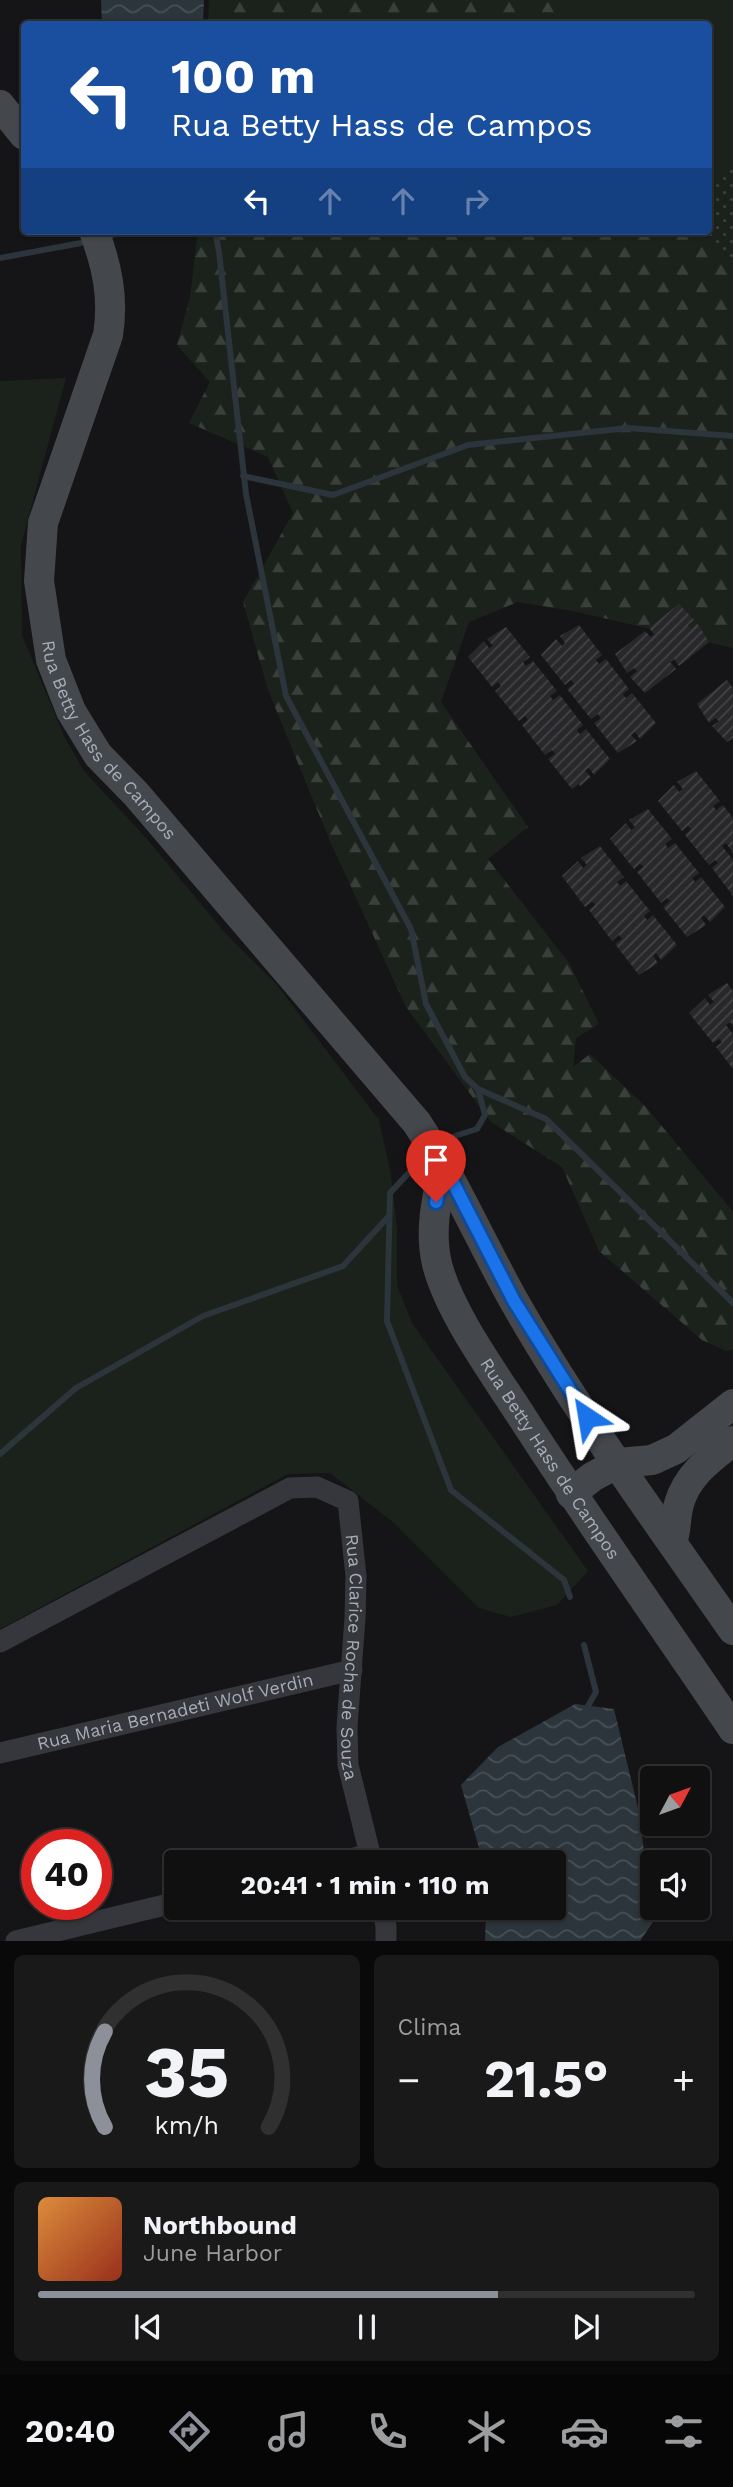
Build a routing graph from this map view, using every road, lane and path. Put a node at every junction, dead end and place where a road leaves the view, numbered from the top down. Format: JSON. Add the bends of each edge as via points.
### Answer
{"nodes":[{"id":1,"x":0,"y":105,"type":"edge"},
{"id":2,"x":21,"y":131,"type":"edge"},
{"id":3,"x":94,"y":235,"type":"edge"},
{"id":4,"x":444,"y":1165,"type":"junction"},
{"id":5,"x":733,"y":1405,"type":"edge"},
{"id":6,"x":733,"y":1441,"type":"edge"},
{"id":7,"x":618,"y":1463,"type":"junction"},
{"id":8,"x":571,"y":1494,"type":"junction"},
{"id":9,"x":672,"y":1542,"type":"junction"},
{"id":10,"x":733,"y":1630,"type":"edge"},
{"id":11,"x":0,"y":1642,"type":"edge"},
{"id":12,"x":352,"y":1670,"type":"junction"},
{"id":13,"x":729,"y":1721,"type":"edge"},
{"id":14,"x":0,"y":1753,"type":"edge"},
{"id":15,"x":369,"y":1850,"type":"edge"},
{"id":16,"x":164,"y":1905,"type":"edge"},
{"id":17,"x":385,"y":1920,"type":"edge"},
{"id":18,"x":16,"y":1941,"type":"edge"},
{"id":19,"x":386,"y":1941,"type":"edge"}],
"edges":[{"from":1,"to":2,"type":"street"},
{"from":3,"to":4,"type":"street","name":"Rua Betty Hass de Campos","via":[[108,276],[111,317],[43,523],[39,581],[51,660],[71,711],[98,755],[370,1066],[417,1123]]},
{"from":4,"to":7,"type":"street","name":"Rua Betty Hass de Campos","via":[[514,1301]]},
{"from":4,"to":8,"type":"street","name":"Rua Betty Hass de Campos","via":[[433,1220],[437,1264],[454,1307]]},
{"from":5,"to":7,"type":"street","via":[[676,1449],[641,1462]]},
{"from":6,"to":9,"type":"street","via":[[703,1464],[685,1489]]},
{"from":7,"to":8,"type":"street"},
{"from":7,"to":9,"type":"street","name":"Rua Betty Hass de Campos"},
{"from":8,"to":13,"type":"street","name":"Rua Betty Hass de Campos"},
{"from":9,"to":10,"type":"street","name":"Rua Betty Hass de Campos"},
{"from":11,"to":12,"type":"street","name":"Rua Clarice Rocha de Souza","via":[[290,1488],[317,1488],[348,1501],[356,1576]]},
{"from":12,"to":14,"type":"street","name":"Rua Maria Bernadeti Wolf Verdin"},
{"from":12,"to":15,"type":"street","name":"Rua Clarice Rocha de Souza","via":[[348,1765]]},
{"from":16,"to":18,"type":"street"},
{"from":17,"to":19,"type":"street"}]}
